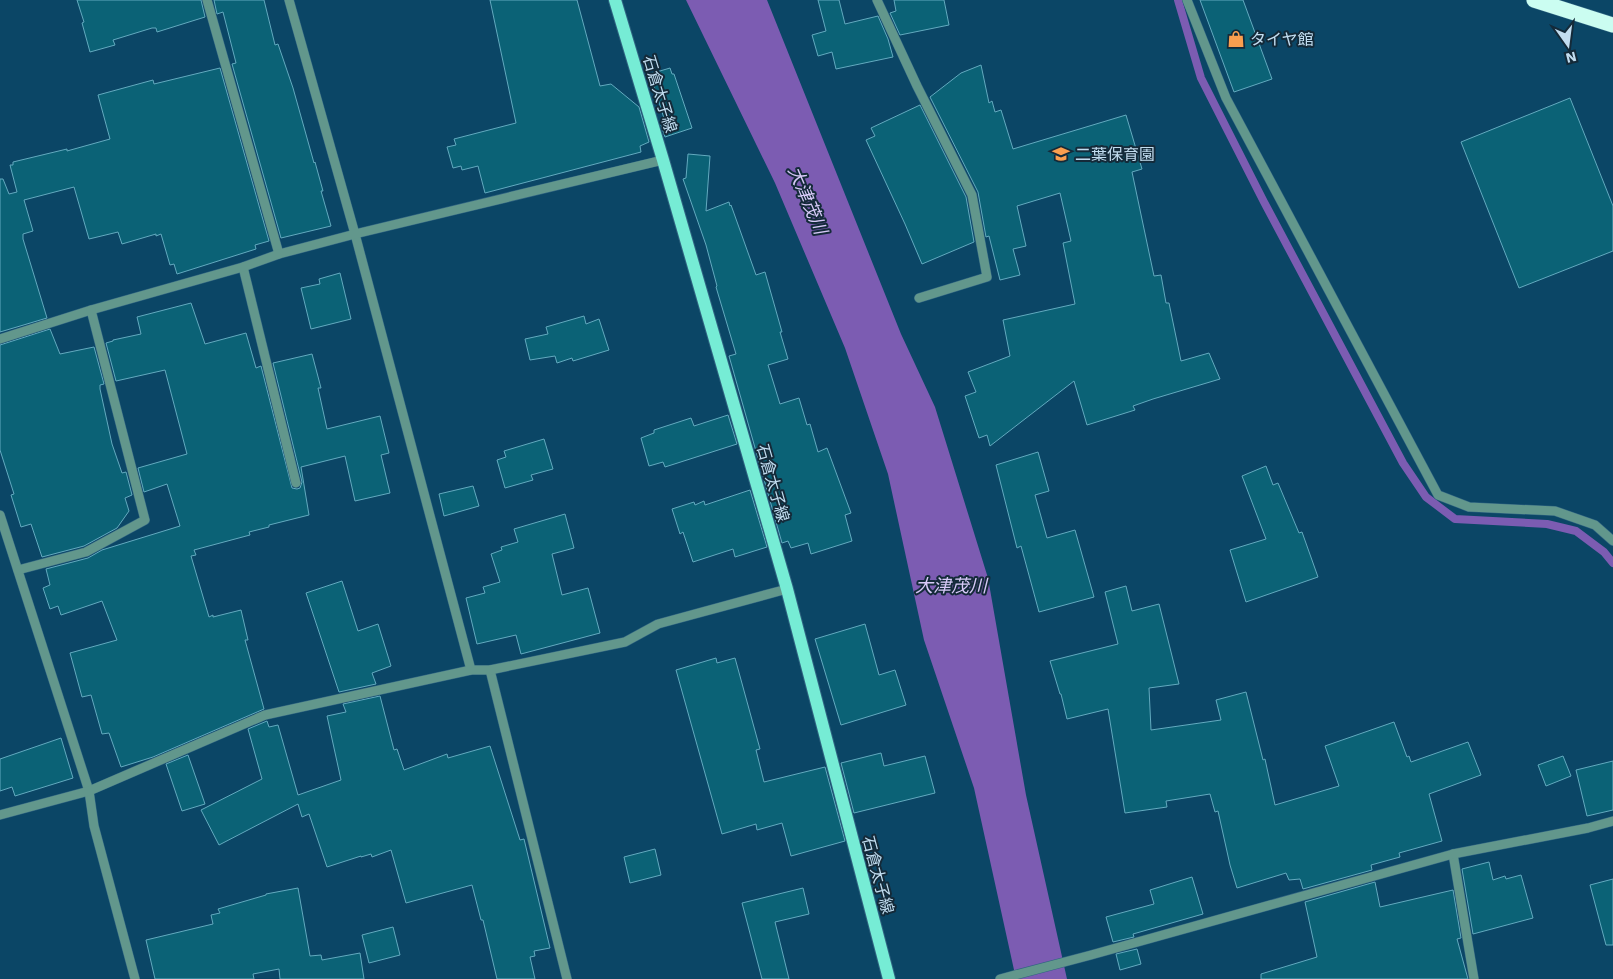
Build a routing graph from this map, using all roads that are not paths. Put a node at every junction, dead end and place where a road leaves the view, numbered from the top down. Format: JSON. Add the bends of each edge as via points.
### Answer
{"nodes":[{"id":1,"x":207,"y":0,"type":"edge"},
{"id":2,"x":289,"y":0,"type":"edge"},
{"id":3,"x":615,"y":0,"type":"edge"},
{"id":4,"x":877,"y":0,"type":"edge"},
{"id":5,"x":1187,"y":0,"type":"edge"},
{"id":6,"x":1534,"y":0,"type":"edge"},
{"id":7,"x":1613,"y":25,"type":"edge"},
{"id":8,"x":663,"y":160,"type":"junction"},
{"id":9,"x":355,"y":234,"type":"junction"},
{"id":10,"x":279,"y":254,"type":"junction"},
{"id":11,"x":242,"y":267,"type":"junction"},
{"id":12,"x":919,"y":298,"type":"dead end"},
{"id":13,"x":91,"y":310,"type":"junction"},
{"id":14,"x":0,"y":339,"type":"edge"},
{"id":15,"x":296,"y":483,"type":"dead end"},
{"id":16,"x":0,"y":515,"type":"edge"},
{"id":17,"x":1613,"y":541,"type":"edge"},
{"id":18,"x":18,"y":570,"type":"junction"},
{"id":19,"x":787,"y":590,"type":"junction"},
{"id":20,"x":471,"y":670,"type":"junction"},
{"id":21,"x":490,"y":670,"type":"junction"},
{"id":22,"x":90,"y":791,"type":"junction"},
{"id":23,"x":0,"y":815,"type":"edge"},
{"id":24,"x":1613,"y":821,"type":"edge"},
{"id":25,"x":1453,"y":854,"type":"junction"},
{"id":26,"x":135,"y":979,"type":"edge"},
{"id":27,"x":567,"y":979,"type":"edge"},
{"id":28,"x":889,"y":979,"type":"edge"},
{"id":29,"x":1000,"y":979,"type":"edge"},
{"id":30,"x":1474,"y":979,"type":"edge"}],
"edges":[{"from":1,"to":10,"type":"street"},
{"from":2,"to":9,"type":"street"},
{"from":3,"to":8,"type":"main road","name":"石倉太子線"},
{"from":4,"to":12,"type":"street","via":[[972,195],[987,277]]},
{"from":5,"to":17,"type":"street","via":[[1226,98],[1438,495],[1469,507],[1555,511],[1595,525]]},
{"from":6,"to":7,"type":"highway"},
{"from":8,"to":9,"type":"street"},
{"from":8,"to":19,"type":"main road","name":"石倉太子線"},
{"from":9,"to":10,"type":"street"},
{"from":9,"to":20,"type":"street"},
{"from":10,"to":11,"type":"street"},
{"from":11,"to":13,"type":"street"},
{"from":11,"to":15,"type":"street"},
{"from":13,"to":14,"type":"street"},
{"from":13,"to":18,"type":"street","via":[[145,520],[86,552]]},
{"from":16,"to":18,"type":"street"},
{"from":18,"to":22,"type":"street"},
{"from":19,"to":21,"type":"street","via":[[658,624],[625,642]]},
{"from":19,"to":28,"type":"main road","name":"石倉太子線"},
{"from":20,"to":21,"type":"street"},
{"from":20,"to":22,"type":"street","via":[[265,715]]},
{"from":21,"to":27,"type":"street"},
{"from":22,"to":23,"type":"street"},
{"from":22,"to":26,"type":"street","via":[[94,826]]},
{"from":24,"to":25,"type":"street"},
{"from":25,"to":29,"type":"street"},
{"from":25,"to":30,"type":"street"}]}
